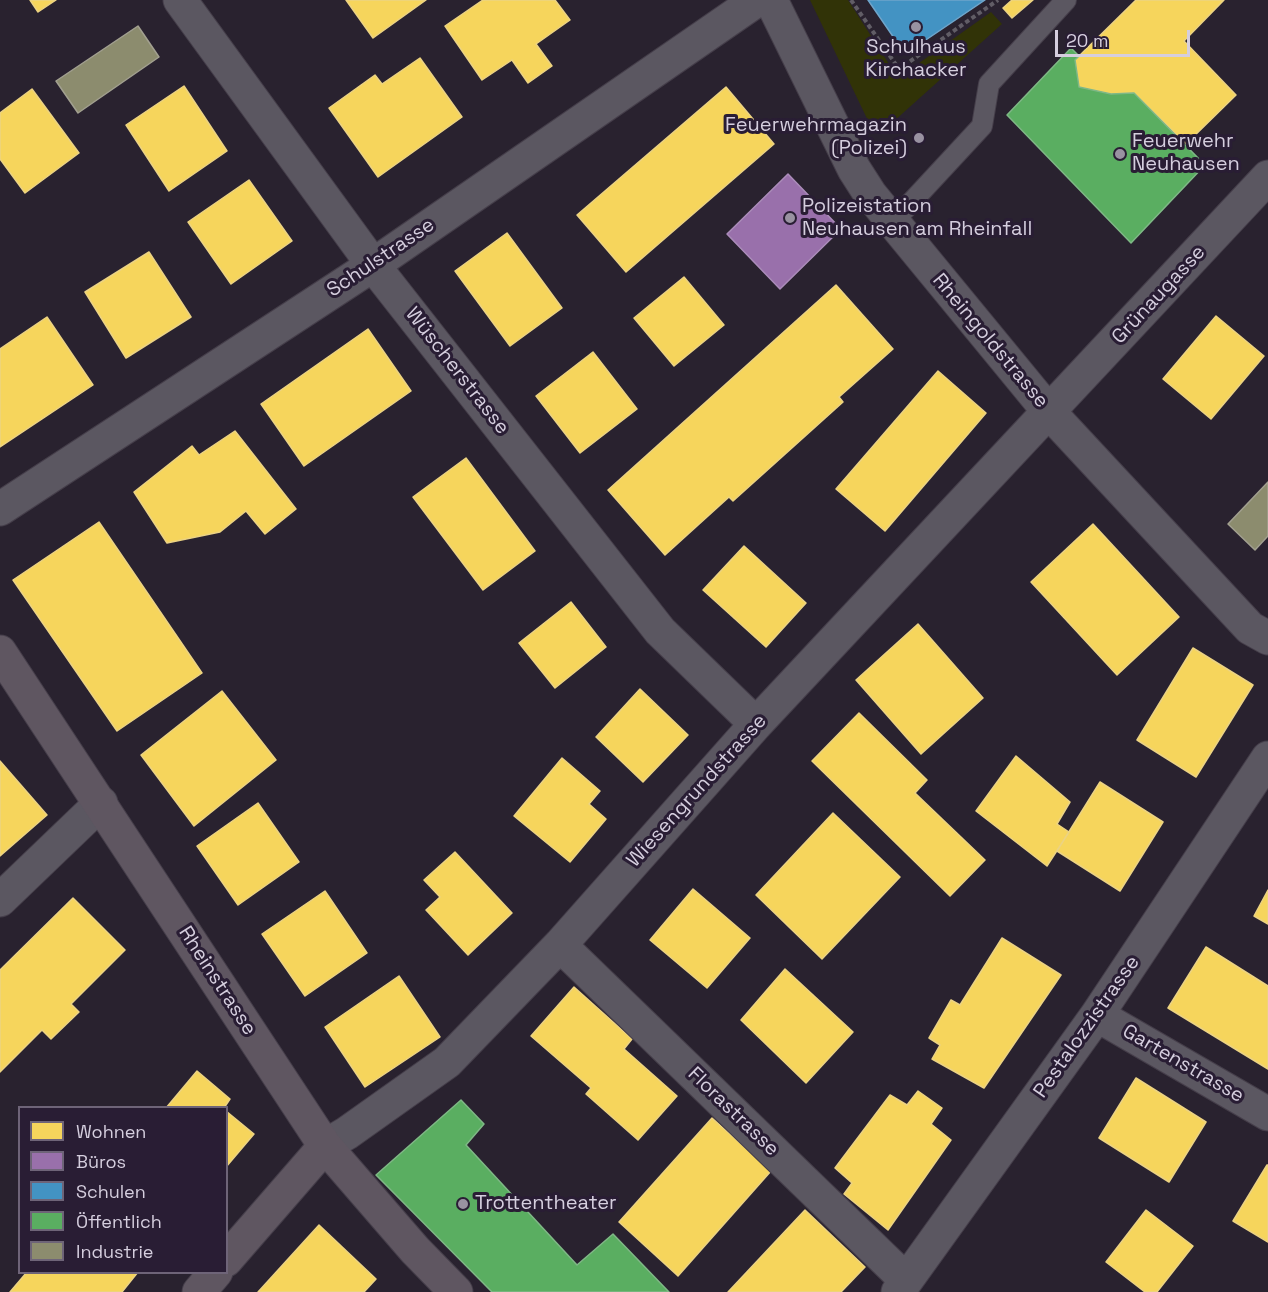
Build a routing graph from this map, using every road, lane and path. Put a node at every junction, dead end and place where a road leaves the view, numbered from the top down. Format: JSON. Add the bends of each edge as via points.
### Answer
{"nodes":[{"id":1,"x":180,"y":0,"type":"edge"},
{"id":2,"x":757,"y":0,"type":"edge"},
{"id":3,"x":771,"y":0,"type":"edge"},
{"id":4,"x":851,"y":0,"type":"edge"},
{"id":5,"x":998,"y":0,"type":"edge"},
{"id":6,"x":1066,"y":0,"type":"edge"},
{"id":7,"x":1268,"y":177,"type":"edge"},
{"id":8,"x":892,"y":222,"type":"junction"},
{"id":9,"x":373,"y":265,"type":"junction"},
{"id":10,"x":1050,"y":413,"type":"junction"},
{"id":11,"x":0,"y":508,"type":"edge"},
{"id":12,"x":1268,"y":638,"type":"edge"},
{"id":13,"x":0,"y":652,"type":"edge"},
{"id":14,"x":756,"y":724,"type":"junction"},
{"id":15,"x":1268,"y":758,"type":"edge"},
{"id":16,"x":101,"y":803,"type":"junction"},
{"id":17,"x":0,"y":900,"type":"edge"},
{"id":18,"x":560,"y":945,"type":"junction"},
{"id":19,"x":1097,"y":1015,"type":"junction"},
{"id":20,"x":1268,"y":1114,"type":"edge"},
{"id":21,"x":325,"y":1146,"type":"junction"},
{"id":22,"x":228,"y":1258,"type":"edge"},
{"id":23,"x":214,"y":1274,"type":"edge"},
{"id":24,"x":902,"y":1286,"type":"edge"},
{"id":25,"x":200,"y":1292,"type":"edge"},
{"id":26,"x":456,"y":1292,"type":"edge"}],
"edges":[{"from":1,"to":9,"type":"street","name":"Wüscherstrasse"},
{"from":2,"to":9,"type":"street","name":"Schulstrasse"},
{"from":3,"to":8,"type":"street","name":"Rheingoldstrasse","via":[[854,170]]},
{"from":4,"to":5,"type":"path","via":[[899,69]]},
{"from":6,"to":8,"type":"lane","via":[[989,84],[982,126]]},
{"from":7,"to":10,"type":"street","name":"Grünaugasse"},
{"from":8,"to":10,"type":"street","name":"Rheingoldstrasse"},
{"from":9,"to":11,"type":"street","name":"Schulstrasse"},
{"from":9,"to":14,"type":"street","name":"Wüscherstrasse","via":[[660,631]]},
{"from":10,"to":12,"type":"street","name":"Rheingoldstrasse","via":[[1251,628]]},
{"from":10,"to":14,"type":"street","name":"Wiesengrundstrasse"},
{"from":13,"to":16,"type":"street","name":"Rheinstrasse"},
{"from":14,"to":18,"type":"street","name":"Wiesengrundstrasse"},
{"from":15,"to":19,"type":"street","name":"Pestalozzistrasse"},
{"from":16,"to":17,"type":"street"},
{"from":16,"to":21,"type":"street","name":"Rheinstrasse"},
{"from":18,"to":21,"type":"street","name":"Wiesengrundstrasse","via":[[447,1062]]},
{"from":18,"to":24,"type":"street","name":"Florastrasse"},
{"from":19,"to":20,"type":"street","name":"Gartenstrasse"},
{"from":19,"to":24,"type":"street","name":"Pestalozzistrasse"},
{"from":21,"to":22,"type":"street"},
{"from":21,"to":26,"type":"street","name":"Rheinstrasse"},
{"from":23,"to":25,"type":"street"}]}
